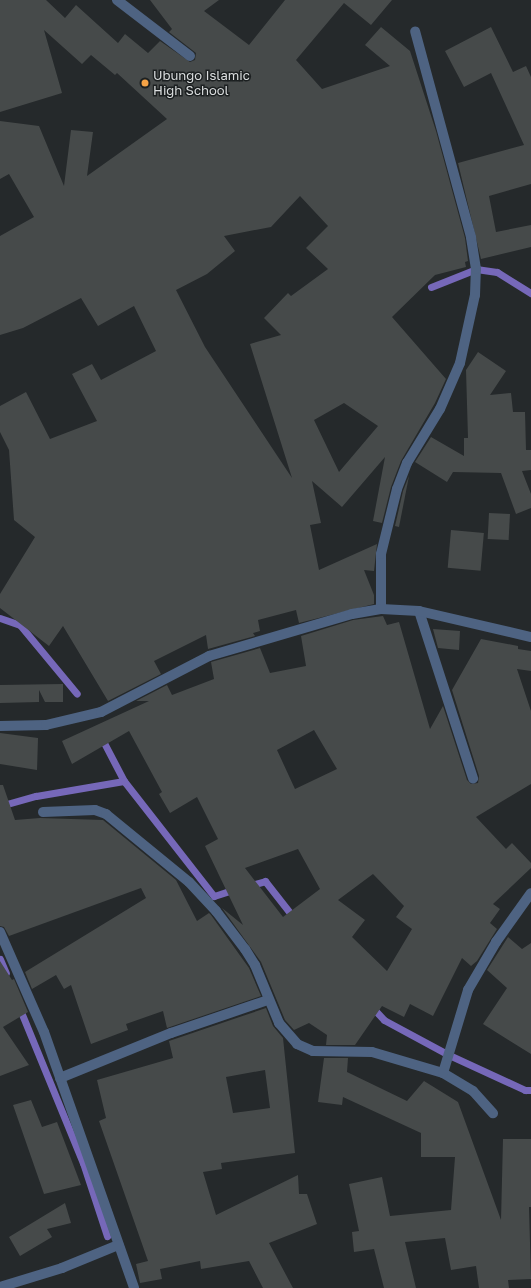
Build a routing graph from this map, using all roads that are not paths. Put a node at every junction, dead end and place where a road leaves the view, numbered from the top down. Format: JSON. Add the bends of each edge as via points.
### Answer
{"nodes":[{"id":1,"x":118,"y":0,"type":"edge"},
{"id":2,"x":415,"y":31,"type":"dead end"},
{"id":3,"x":190,"y":56,"type":"dead end"},
{"id":4,"x":382,"y":609,"type":"junction"},
{"id":5,"x":419,"y":611,"type":"junction"},
{"id":6,"x":531,"y":637,"type":"edge"},
{"id":7,"x":0,"y":726,"type":"edge"},
{"id":8,"x":473,"y":778,"type":"dead end"},
{"id":9,"x":43,"y":812,"type":"dead end"},
{"id":10,"x":531,"y":893,"type":"edge"},
{"id":11,"x":0,"y":932,"type":"edge"},
{"id":12,"x":268,"y":1000,"type":"junction"},
{"id":13,"x":443,"y":1073,"type":"junction"},
{"id":14,"x":60,"y":1078,"type":"junction"},
{"id":15,"x":492,"y":1113,"type":"dead end"},
{"id":16,"x":118,"y":1245,"type":"junction"},
{"id":17,"x":0,"y":1287,"type":"edge"},
{"id":18,"x":134,"y":1288,"type":"edge"}],
"edges":[{"from":1,"to":3,"type":"street"},
{"from":2,"to":4,"type":"street","via":[[471,237],[476,269],[475,295],[460,363],[440,409],[408,463],[397,489],[381,554]]},
{"from":4,"to":5,"type":"street"},
{"from":4,"to":7,"type":"street","via":[[352,614],[209,656],[101,712],[46,726]]},
{"from":5,"to":6,"type":"street"},
{"from":5,"to":8,"type":"street"},
{"from":9,"to":12,"type":"street","via":[[95,810],[106,814],[184,878],[216,911],[245,949],[255,965]]},
{"from":10,"to":13,"type":"street","via":[[496,942],[468,990]]},
{"from":11,"to":14,"type":"street","via":[[44,1032]]},
{"from":12,"to":13,"type":"street","via":[[288,1036],[297,1044],[313,1051],[372,1052]]},
{"from":12,"to":14,"type":"street","via":[[171,1034]]},
{"from":13,"to":15,"type":"street","via":[[473,1091]]},
{"from":14,"to":16,"type":"street"},
{"from":16,"to":17,"type":"street","via":[[62,1268]]},
{"from":16,"to":18,"type":"street"}]}
